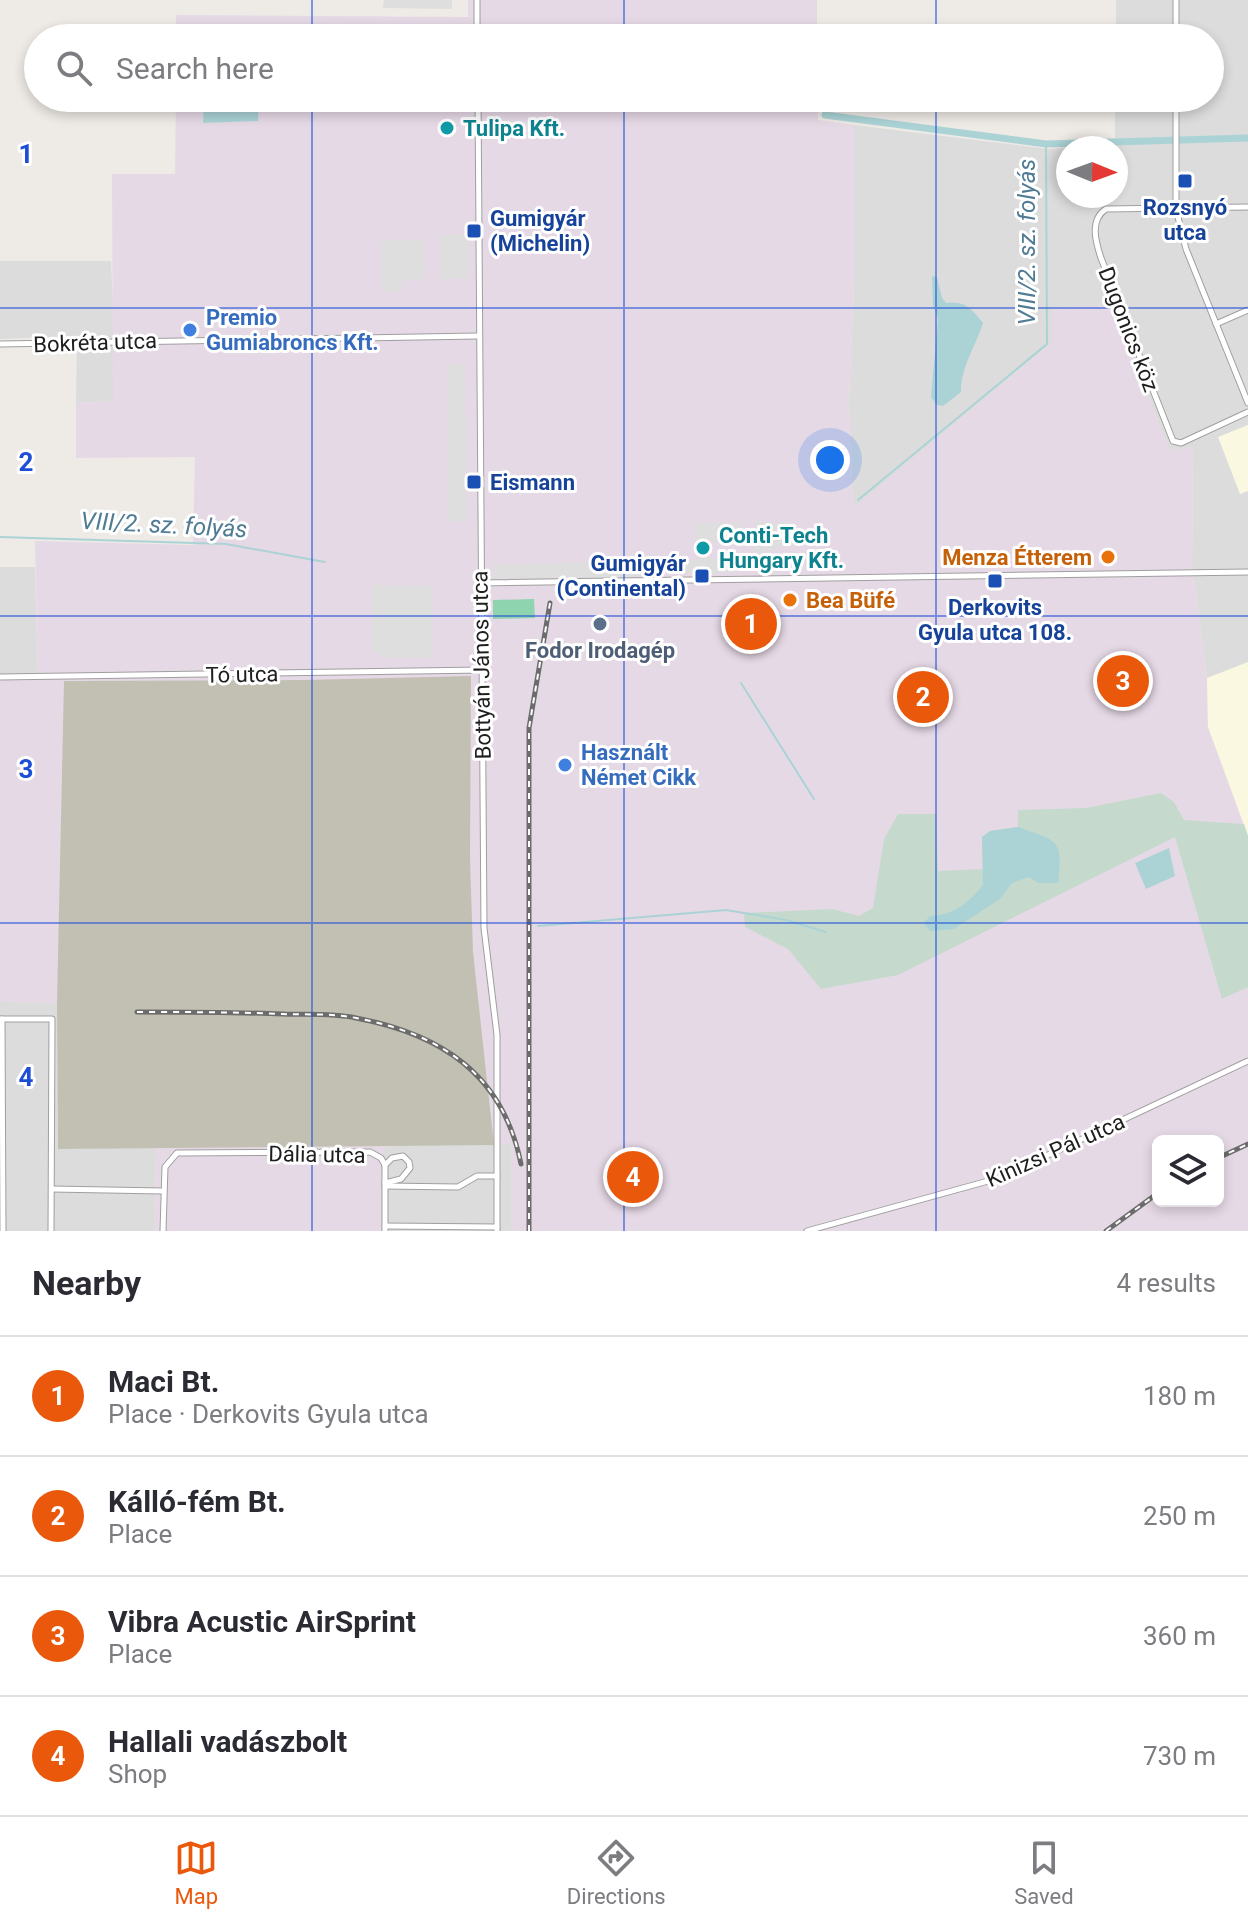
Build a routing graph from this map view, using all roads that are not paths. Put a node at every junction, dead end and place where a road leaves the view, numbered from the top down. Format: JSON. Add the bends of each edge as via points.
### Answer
{"nodes":[{"id":1,"x":477,"y":0,"type":"edge"},
{"id":2,"x":1176,"y":0,"type":"edge"},
{"id":3,"x":477,"y":24,"type":"edge"},
{"id":4,"x":1176,"y":24,"type":"edge"},
{"id":5,"x":478,"y":112,"type":"edge"},
{"id":6,"x":1176,"y":112,"type":"edge"},
{"id":7,"x":1248,"y":207,"type":"edge"},
{"id":8,"x":1176,"y":209,"type":"junction"},
{"id":9,"x":1248,"y":310,"type":"edge"},
{"id":10,"x":1216,"y":324,"type":"junction"},
{"id":11,"x":478,"y":336,"type":"junction"},
{"id":12,"x":0,"y":344,"type":"edge"},
{"id":13,"x":1248,"y":403,"type":"edge"},
{"id":14,"x":1248,"y":412,"type":"edge"},
{"id":15,"x":1248,"y":572,"type":"edge"},
{"id":16,"x":480,"y":583,"type":"junction"},
{"id":17,"x":956,"y":607,"type":"dead end"},
{"id":18,"x":966,"y":607,"type":"dead end"},
{"id":19,"x":484,"y":670,"type":"junction"},
{"id":20,"x":0,"y":677,"type":"edge"},
{"id":21,"x":1,"y":1019,"type":"edge"},
{"id":22,"x":1248,"y":1061,"type":"edge"},
{"id":23,"x":385,"y":1165,"type":"junction"},
{"id":24,"x":497,"y":1176,"type":"junction"},
{"id":25,"x":385,"y":1184,"type":"junction"},
{"id":26,"x":52,"y":1189,"type":"junction"},
{"id":27,"x":163,"y":1191,"type":"junction"},
{"id":28,"x":385,"y":1229,"type":"edge"},
{"id":29,"x":497,"y":1229,"type":"edge"},
{"id":30,"x":3,"y":1231,"type":"edge"},
{"id":31,"x":51,"y":1231,"type":"edge"},
{"id":32,"x":163,"y":1231,"type":"edge"},
{"id":33,"x":807,"y":1231,"type":"edge"}],
"edges":[{"from":1,"to":3,"type":"street"},
{"from":2,"to":4,"type":"street"},
{"from":5,"to":11,"type":"street","name":"Bottyán János utca"},
{"from":6,"to":8,"type":"street"},
{"from":7,"to":8,"type":"street"},
{"from":8,"to":10,"type":"street"},
{"from":8,"to":14,"type":"street","name":"Dugonics köz","via":[[1102,211],[1096,235],[1101,258],[1173,441],[1181,443]]},
{"from":9,"to":10,"type":"street"},
{"from":10,"to":13,"type":"street"},
{"from":11,"to":12,"type":"street","name":"Bokréta utca"},
{"from":11,"to":16,"type":"street","name":"Bottyán János utca"},
{"from":15,"to":16,"type":"street"},
{"from":16,"to":19,"type":"street","name":"Bottyán János utca"},
{"from":17,"to":18,"type":"street"},
{"from":19,"to":20,"type":"street","name":"Tó utca"},
{"from":19,"to":24,"type":"street","name":"Bottyán János utca","via":[[484,928],[497,1035]]},
{"from":21,"to":26,"type":"street","via":[[52,1019]]},
{"from":21,"to":30,"type":"street"},
{"from":22,"to":33,"type":"street","name":"Kinizsi Pál utca","via":[[999,1178]]},
{"from":23,"to":25,"type":"street","name":"Dália utca"},
{"from":23,"to":25,"type":"street","via":[[403,1156],[410,1168],[401,1179]]},
{"from":23,"to":27,"type":"street","name":"Dália utca","via":[[370,1152],[177,1153],[165,1167]]},
{"from":24,"to":25,"type":"street","via":[[477,1176],[458,1187]]},
{"from":24,"to":29,"type":"street","name":"Bottyán János utca"},
{"from":25,"to":28,"type":"street","name":"Dália utca"},
{"from":26,"to":27,"type":"street"},
{"from":26,"to":31,"type":"street"},
{"from":27,"to":32,"type":"street"},
{"from":28,"to":29,"type":"street"}]}
